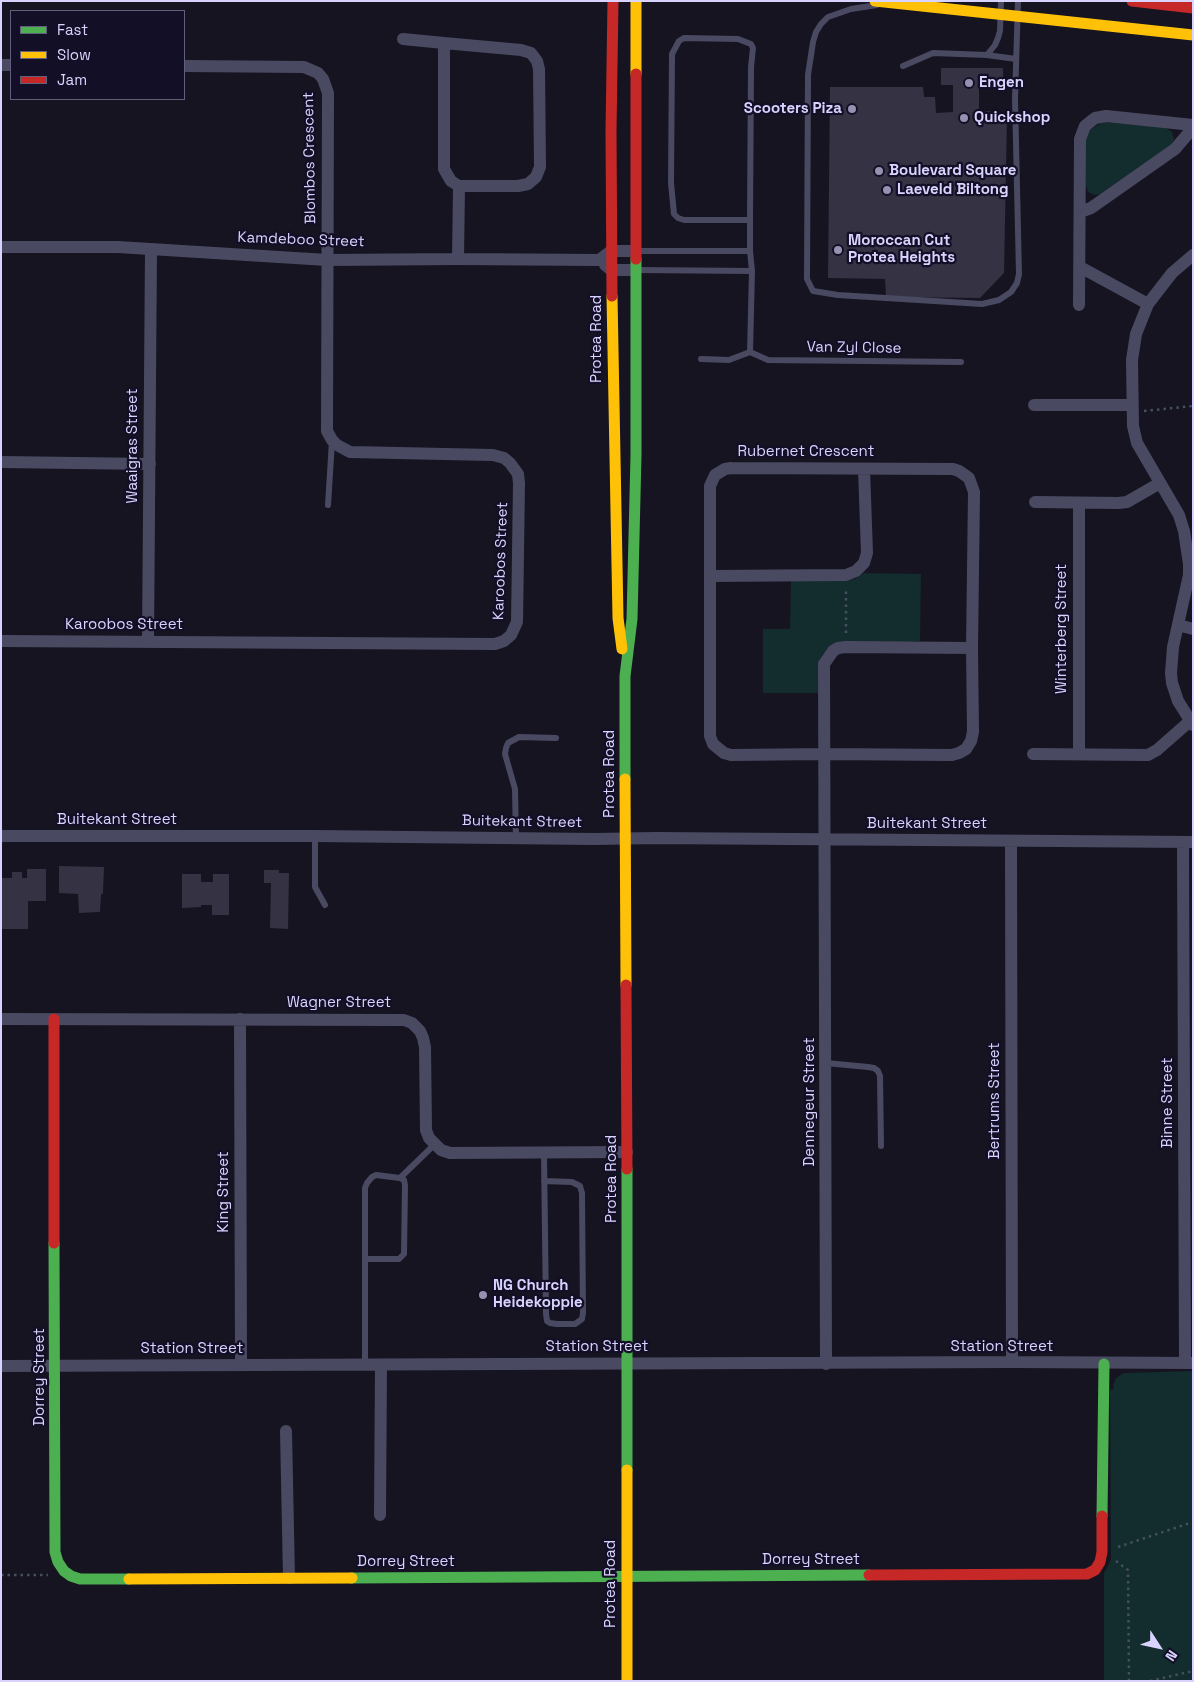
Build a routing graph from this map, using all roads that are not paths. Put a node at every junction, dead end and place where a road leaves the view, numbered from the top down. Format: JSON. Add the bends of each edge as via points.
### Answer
{"nodes":[{"id":1,"x":613,"y":1,"type":"edge"},
{"id":2,"x":636,"y":1,"type":"edge"},
{"id":3,"x":875,"y":1,"type":"edge"},
{"id":4,"x":1001,"y":1,"type":"edge"},
{"id":5,"x":1018,"y":1,"type":"edge"},
{"id":6,"x":1132,"y":1,"type":"edge"},
{"id":7,"x":890,"y":3,"type":"junction"},
{"id":8,"x":1193,"y":8,"type":"edge"},
{"id":9,"x":1001,"y":15,"type":"junction"},
{"id":10,"x":1017,"y":17,"type":"junction"},
{"id":11,"x":1193,"y":35,"type":"edge"},
{"id":12,"x":403,"y":39,"type":"dead end"},
{"id":13,"x":444,"y":43,"type":"junction"},
{"id":14,"x":987,"y":55,"type":"junction"},
{"id":15,"x":1016,"y":59,"type":"junction"},
{"id":16,"x":185,"y":66,"type":"edge"},
{"id":17,"x":903,"y":66,"type":"dead end"},
{"id":18,"x":1193,"y":125,"type":"edge"},
{"id":19,"x":459,"y":186,"type":"junction"},
{"id":20,"x":1080,"y":212,"type":"junction"},
{"id":21,"x":750,"y":220,"type":"junction"},
{"id":22,"x":1,"y":246,"type":"edge"},
{"id":23,"x":151,"y":250,"type":"junction"},
{"id":24,"x":611,"y":251,"type":"junction"},
{"id":25,"x":635,"y":251,"type":"junction"},
{"id":26,"x":750,"y":251,"type":"junction"},
{"id":27,"x":1193,"y":255,"type":"edge"},
{"id":28,"x":458,"y":258,"type":"junction"},
{"id":29,"x":327,"y":260,"type":"junction"},
{"id":30,"x":599,"y":260,"type":"junction"},
{"id":31,"x":1080,"y":267,"type":"junction"},
{"id":32,"x":611,"y":270,"type":"junction"},
{"id":33,"x":636,"y":270,"type":"junction"},
{"id":34,"x":752,"y":271,"type":"junction"},
{"id":35,"x":1148,"y":304,"type":"junction"},
{"id":36,"x":1080,"y":305,"type":"dead end"},
{"id":37,"x":750,"y":352,"type":"junction"},
{"id":38,"x":701,"y":359,"type":"dead end"},
{"id":39,"x":961,"y":362,"type":"dead end"},
{"id":40,"x":1034,"y":405,"type":"dead end"},
{"id":41,"x":1132,"y":409,"type":"junction"},
{"id":42,"x":332,"y":440,"type":"junction"},
{"id":43,"x":1,"y":462,"type":"edge"},
{"id":44,"x":150,"y":464,"type":"junction"},
{"id":45,"x":864,"y":469,"type":"junction"},
{"id":46,"x":1160,"y":483,"type":"junction"},
{"id":47,"x":1035,"y":502,"type":"dead end"},
{"id":48,"x":1079,"y":503,"type":"junction"},
{"id":49,"x":328,"y":505,"type":"dead end"},
{"id":50,"x":710,"y":576,"type":"junction"},
{"id":51,"x":1178,"y":625,"type":"junction"},
{"id":52,"x":1193,"y":629,"type":"edge"},
{"id":53,"x":1,"y":641,"type":"edge"},
{"id":54,"x":148,"y":642,"type":"junction"},
{"id":55,"x":972,"y":648,"type":"junction"},
{"id":56,"x":625,"y":676,"type":"junction"},
{"id":57,"x":1191,"y":723,"type":"edge"},
{"id":58,"x":556,"y":738,"type":"dead end"},
{"id":59,"x":824,"y":754,"type":"junction"},
{"id":60,"x":1033,"y":754,"type":"dead end"},
{"id":61,"x":1079,"y":754,"type":"junction"},
{"id":62,"x":1,"y":836,"type":"edge"},
{"id":63,"x":315,"y":836,"type":"junction"},
{"id":64,"x":625,"y":838,"type":"junction"},
{"id":65,"x":516,"y":839,"type":"junction"},
{"id":66,"x":825,"y":839,"type":"junction"},
{"id":67,"x":1011,"y":841,"type":"junction"},
{"id":68,"x":1188,"y":842,"type":"edge"},
{"id":69,"x":325,"y":905,"type":"dead end"},
{"id":70,"x":1,"y":1019,"type":"edge"},
{"id":71,"x":54,"y":1019,"type":"junction"},
{"id":72,"x":240,"y":1019,"type":"junction"},
{"id":73,"x":826,"y":1063,"type":"junction"},
{"id":74,"x":434,"y":1145,"type":"junction"},
{"id":75,"x":880,"y":1146,"type":"dead end"},
{"id":76,"x":627,"y":1152,"type":"junction"},
{"id":77,"x":1189,"y":1152,"type":"edge"},
{"id":78,"x":544,"y":1153,"type":"junction"},
{"id":79,"x":400,"y":1178,"type":"junction"},
{"id":80,"x":544,"y":1181,"type":"junction"},
{"id":81,"x":366,"y":1259,"type":"junction"},
{"id":82,"x":1012,"y":1362,"type":"junction"},
{"id":83,"x":627,"y":1363,"type":"junction"},
{"id":84,"x":1189,"y":1363,"type":"edge"},
{"id":85,"x":826,"y":1364,"type":"junction"},
{"id":86,"x":1104,"y":1364,"type":"junction"},
{"id":87,"x":241,"y":1365,"type":"junction"},
{"id":88,"x":365,"y":1365,"type":"junction"},
{"id":89,"x":381,"y":1365,"type":"junction"},
{"id":90,"x":1,"y":1366,"type":"edge"},
{"id":91,"x":55,"y":1366,"type":"junction"},
{"id":92,"x":286,"y":1432,"type":"dead end"},
{"id":93,"x":380,"y":1515,"type":"dead end"},
{"id":94,"x":626,"y":1576,"type":"junction"},
{"id":95,"x":289,"y":1578,"type":"junction"},
{"id":96,"x":627,"y":1681,"type":"edge"}],
"edges":[{"from":1,"to":24,"type":"street","name":"Protea Road"},
{"from":2,"to":25,"type":"street","name":"Protea Road"},
{"from":3,"to":7,"type":"street"},
{"from":4,"to":9,"type":"lane"},
{"from":5,"to":10,"type":"lane"},
{"from":6,"to":8,"type":"street"},
{"from":7,"to":9,"type":"street"},
{"from":7,"to":15,"type":"lane","via":[[850,9],[828,17],[816,32],[813,42],[808,75],[807,279],[813,291],[982,304],[999,300],[1011,292],[1019,274]]},
{"from":9,"to":10,"type":"street"},
{"from":9,"to":14,"type":"lane","via":[[998,38]]},
{"from":10,"to":11,"type":"street"},
{"from":10,"to":15,"type":"lane"},
{"from":12,"to":13,"type":"street"},
{"from":13,"to":19,"type":"street","via":[[444,169],[451,181]]},
{"from":13,"to":19,"type":"street","via":[[526,51],[535,57],[538,65],[540,167],[536,177],[528,184],[518,186]]},
{"from":14,"to":15,"type":"lane"},
{"from":14,"to":17,"type":"lane","via":[[933,53]]},
{"from":16,"to":29,"type":"street","name":"Blombos Crescent","via":[[304,67],[323,79],[328,93]]},
{"from":18,"to":20,"type":"street","via":[[1175,149]]},
{"from":18,"to":20,"type":"street","via":[[1106,116],[1095,118],[1085,126],[1080,139]]},
{"from":19,"to":28,"type":"street"},
{"from":20,"to":31,"type":"street"},
{"from":21,"to":21,"type":"lane","via":[[753,48],[751,44],[738,40],[684,38],[672,54],[671,183],[674,214],[678,218],[694,220]]},
{"from":21,"to":26,"type":"lane"},
{"from":22,"to":23,"type":"street","name":"Kamdeboo Street"},
{"from":23,"to":29,"type":"street","name":"Kamdeboo Street"},
{"from":23,"to":44,"type":"street","name":"Waaigras Street"},
{"from":24,"to":25,"type":"street"},
{"from":24,"to":30,"type":"street"},
{"from":24,"to":32,"type":"street","name":"Protea Road"},
{"from":25,"to":26,"type":"lane"},
{"from":25,"to":33,"type":"street","name":"Protea Road"},
{"from":26,"to":34,"type":"lane"},
{"from":27,"to":35,"type":"street","via":[[1172,273]]},
{"from":28,"to":29,"type":"street","name":"Kamdeboo Street"},
{"from":28,"to":30,"type":"street","name":"Kamdeboo Street"},
{"from":29,"to":42,"type":"street","via":[[326,426]]},
{"from":30,"to":32,"type":"street"},
{"from":31,"to":35,"type":"street"},
{"from":31,"to":36,"type":"street"},
{"from":32,"to":33,"type":"street"},
{"from":32,"to":56,"type":"street","name":"Protea Road","via":[[618,618]]},
{"from":33,"to":34,"type":"lane"},
{"from":33,"to":56,"type":"street","name":"Protea Road","via":[[632,619]]},
{"from":34,"to":37,"type":"lane"},
{"from":35,"to":41,"type":"street","via":[[1133,347]]},
{"from":37,"to":38,"type":"lane","via":[[729,360]]},
{"from":37,"to":39,"type":"lane","name":"Van Zyl Close","via":[[768,360]]},
{"from":40,"to":41,"type":"street"},
{"from":41,"to":46,"type":"street","via":[[1137,443]]},
{"from":42,"to":49,"type":"lane"},
{"from":42,"to":54,"type":"street","name":"Karoobos Street","via":[[350,452],[493,455],[510,463],[518,474],[519,484],[518,613],[511,635],[494,644]]},
{"from":43,"to":44,"type":"street"},
{"from":44,"to":54,"type":"street","name":"Waaigras Street"},
{"from":45,"to":50,"type":"street","via":[[866,553],[861,567],[846,575]]},
{"from":45,"to":50,"type":"street","name":"Rubernet Crescent","via":[[731,468],[720,471],[710,486]]},
{"from":45,"to":55,"type":"street","name":"Rubernet Crescent","via":[[953,469],[965,474],[972,482]]},
{"from":46,"to":48,"type":"street","via":[[1127,502]]},
{"from":46,"to":51,"type":"street","via":[[1182,524],[1189,564]]},
{"from":47,"to":48,"type":"street"},
{"from":48,"to":61,"type":"street","name":"Winterberg Street"},
{"from":50,"to":59,"type":"street","name":"Rubernet Crescent","via":[[710,736],[713,744],[724,753],[731,754]]},
{"from":51,"to":52,"type":"street"},
{"from":51,"to":57,"type":"street","via":[[1171,660],[1172,683]]},
{"from":53,"to":54,"type":"street","name":"Karoobos Street"},
{"from":55,"to":59,"type":"street","name":"Rubernet Crescent","via":[[973,732],[971,740],[960,753]]},
{"from":55,"to":59,"type":"street","name":"Dennegeur Street","via":[[846,646],[833,651],[824,664]]},
{"from":56,"to":64,"type":"street","name":"Protea Road"},
{"from":57,"to":61,"type":"street","via":[[1148,754]]},
{"from":58,"to":65,"type":"lane","via":[[519,738],[508,743],[506,748],[515,789]]},
{"from":59,"to":66,"type":"street","name":"Dennegeur Street"},
{"from":60,"to":61,"type":"street"},
{"from":62,"to":63,"type":"street","name":"Buitekant Street"},
{"from":63,"to":65,"type":"street","name":"Buitekant Street"},
{"from":63,"to":69,"type":"lane","via":[[316,887]]},
{"from":64,"to":65,"type":"street","name":"Buitekant Street"},
{"from":64,"to":66,"type":"street","name":"Buitekant Street"},
{"from":64,"to":76,"type":"street","name":"Protea Road"},
{"from":66,"to":67,"type":"street","name":"Buitekant Street"},
{"from":66,"to":73,"type":"street","name":"Dennegeur Street"},
{"from":67,"to":68,"type":"street","name":"Buitekant Street"},
{"from":67,"to":82,"type":"street","name":"Bertrums Street"},
{"from":68,"to":77,"type":"street","name":"Binne Street"},
{"from":70,"to":71,"type":"street","name":"Wagner Street"},
{"from":71,"to":72,"type":"street","name":"Wagner Street"},
{"from":71,"to":91,"type":"street","name":"Dorrey Street"},
{"from":72,"to":74,"type":"street","name":"Wagner Street","via":[[394,1019],[412,1024],[420,1031],[426,1047],[426,1130]]},
{"from":72,"to":87,"type":"street","name":"King Street"},
{"from":73,"to":75,"type":"lane","via":[[878,1071]]},
{"from":73,"to":85,"type":"street","name":"Dennegeur Street"},
{"from":74,"to":78,"type":"street","via":[[450,1153]]},
{"from":74,"to":79,"type":"lane"},
{"from":76,"to":78,"type":"street"},
{"from":76,"to":83,"type":"street","name":"Protea Road"},
{"from":77,"to":84,"type":"street","name":"Binne Street"},
{"from":78,"to":80,"type":"lane"},
{"from":79,"to":81,"type":"lane","via":[[376,1176],[367,1182]]},
{"from":79,"to":81,"type":"lane","via":[[406,1185],[404,1254],[399,1259]]},
{"from":80,"to":80,"type":"lane","via":[[572,1182],[580,1186],[582,1192],[583,1313],[582,1319],[575,1324],[550,1324],[547,1321]]},
{"from":81,"to":88,"type":"lane"},
{"from":82,"to":85,"type":"street","name":"Station Street"},
{"from":82,"to":86,"type":"street","name":"Station Street"},
{"from":83,"to":85,"type":"street","name":"Station Street"},
{"from":83,"to":89,"type":"street","name":"Station Street"},
{"from":83,"to":94,"type":"street","name":"Protea Road"},
{"from":84,"to":86,"type":"street","name":"Station Street"},
{"from":86,"to":94,"type":"street","name":"Dorrey Street","via":[[1102,1552],[1100,1562],[1087,1574]]},
{"from":87,"to":88,"type":"street","name":"Station Street"},
{"from":87,"to":91,"type":"street","name":"Station Street"},
{"from":88,"to":89,"type":"street","name":"Station Street"},
{"from":89,"to":93,"type":"street"},
{"from":90,"to":91,"type":"street","name":"Station Street"},
{"from":91,"to":95,"type":"street","name":"Dorrey Street","via":[[56,1552],[64,1571],[80,1579]]},
{"from":92,"to":95,"type":"street"},
{"from":94,"to":95,"type":"street","name":"Dorrey Street"},
{"from":94,"to":96,"type":"street","name":"Protea Road"}]}
